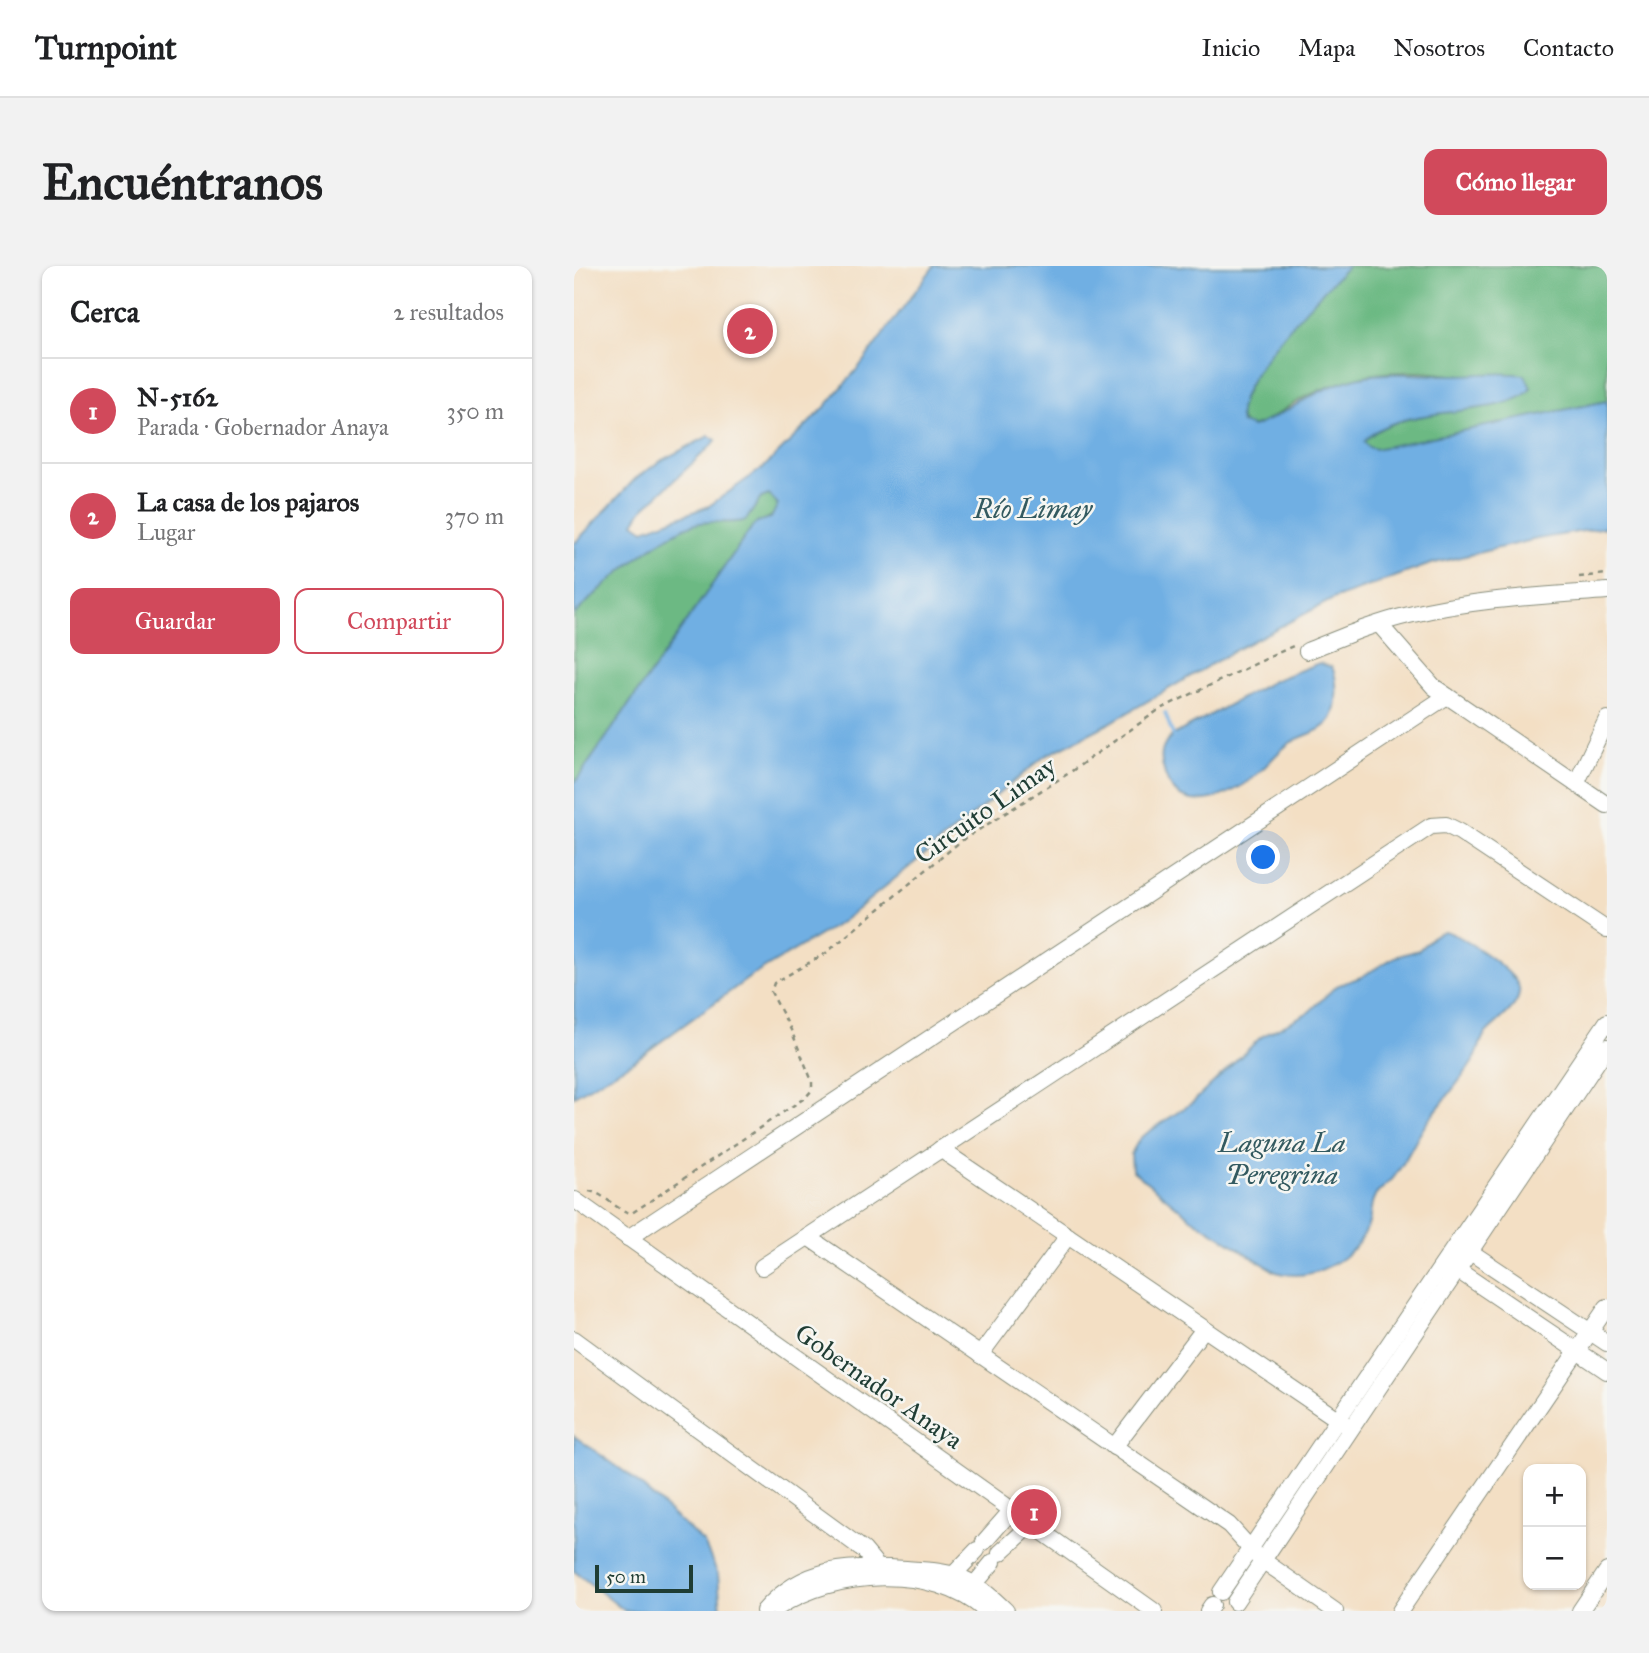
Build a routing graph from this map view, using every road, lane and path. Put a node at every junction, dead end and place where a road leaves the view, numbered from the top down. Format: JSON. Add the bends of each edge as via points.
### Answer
{"nodes":[{"id":1,"x":1607,"y":574,"type":"edge"},
{"id":2,"x":1568,"y":579,"type":"dead end"},
{"id":3,"x":1607,"y":591,"type":"edge"},
{"id":4,"x":1379,"y":624,"type":"junction"},
{"id":5,"x":1303,"y":647,"type":"joint"},
{"id":6,"x":1447,"y":696,"type":"junction"},
{"id":7,"x":1607,"y":719,"type":"edge"},
{"id":8,"x":1576,"y":783,"type":"junction"},
{"id":9,"x":1607,"y":805,"type":"edge"},
{"id":10,"x":1607,"y":930,"type":"edge"},
{"id":11,"x":1607,"y":1022,"type":"edge"},
{"id":12,"x":1607,"y":1047,"type":"edge"},
{"id":13,"x":940,"y":1149,"type":"junction"},
{"id":14,"x":580,"y":1195,"type":"edge"},
{"id":15,"x":1068,"y":1236,"type":"junction"},
{"id":16,"x":807,"y":1237,"type":"junction"},
{"id":17,"x":628,"y":1238,"type":"junction"},
{"id":18,"x":1464,"y":1247,"type":"junction"},
{"id":19,"x":1451,"y":1266,"type":"junction"},
{"id":20,"x":762,"y":1267,"type":"dead end"},
{"id":21,"x":1607,"y":1307,"type":"edge"},
{"id":22,"x":1204,"y":1329,"type":"junction"},
{"id":23,"x":1590,"y":1332,"type":"junction"},
{"id":24,"x":574,"y":1339,"type":"edge"},
{"id":25,"x":1607,"y":1343,"type":"edge"},
{"id":26,"x":1577,"y":1351,"type":"junction"},
{"id":27,"x":981,"y":1355,"type":"junction"},
{"id":28,"x":1607,"y":1371,"type":"edge"},
{"id":29,"x":1344,"y":1424,"type":"junction"},
{"id":30,"x":1114,"y":1447,"type":"junction"},
{"id":31,"x":1012,"y":1510,"type":"junction"},
{"id":32,"x":1032,"y":1524,"type":"junction"},
{"id":33,"x":1251,"y":1548,"type":"junction"},
{"id":34,"x":1262,"y":1560,"type":"junction"},
{"id":35,"x":876,"y":1572,"type":"junction"},
{"id":36,"x":1607,"y":1572,"type":"edge"},
{"id":37,"x":954,"y":1574,"type":"junction"},
{"id":38,"x":974,"y":1585,"type":"junction"},
{"id":39,"x":1235,"y":1602,"type":"dead end"},
{"id":40,"x":1214,"y":1603,"type":"edge"},
{"id":41,"x":764,"y":1611,"type":"edge"},
{"id":42,"x":773,"y":1611,"type":"edge"},
{"id":43,"x":986,"y":1611,"type":"edge"},
{"id":44,"x":1006,"y":1611,"type":"edge"},
{"id":45,"x":1154,"y":1611,"type":"edge"},
{"id":46,"x":1335,"y":1611,"type":"edge"},
{"id":47,"x":1400,"y":1611,"type":"edge"},
{"id":48,"x":1580,"y":1611,"type":"edge"}],
"edges":[{"from":1,"to":2,"type":"path"},
{"from":3,"to":4,"type":"street","via":[[1465,604]]},
{"from":4,"to":5,"type":"street"},
{"from":4,"to":6,"type":"street","via":[[1418,672]]},
{"from":5,"to":14,"type":"path","name":"Circuito Limay","via":[[1160,709],[961,841],[826,953],[774,984],[771,992],[812,1081],[806,1097],[632,1213],[600,1194]]},
{"from":6,"to":8,"type":"street"},
{"from":6,"to":17,"type":"street"},
{"from":7,"to":8,"type":"street"},
{"from":8,"to":9,"type":"street"},
{"from":10,"to":13,"type":"street","via":[[1460,832],[1446,825],[1431,826]]},
{"from":11,"to":18,"type":"street"},
{"from":12,"to":18,"type":"street"},
{"from":13,"to":15,"type":"street"},
{"from":13,"to":16,"type":"street"},
{"from":14,"to":17,"type":"street","name":"Gobernador Anaya"},
{"from":15,"to":22,"type":"street"},
{"from":15,"to":27,"type":"street"},
{"from":16,"to":20,"type":"street"},
{"from":16,"to":27,"type":"street"},
{"from":17,"to":31,"type":"street","name":"Gobernador Anaya"},
{"from":18,"to":19,"type":"street"},
{"from":18,"to":23,"type":"street"},
{"from":19,"to":26,"type":"street"},
{"from":19,"to":29,"type":"street"},
{"from":21,"to":23,"type":"street"},
{"from":22,"to":29,"type":"street"},
{"from":22,"to":30,"type":"street"},
{"from":23,"to":25,"type":"street"},
{"from":23,"to":26,"type":"street"},
{"from":24,"to":35,"type":"street","via":[[864,1550]]},
{"from":26,"to":28,"type":"street"},
{"from":26,"to":47,"type":"street"},
{"from":27,"to":30,"type":"street"},
{"from":29,"to":33,"type":"street"},
{"from":29,"to":34,"type":"street"},
{"from":30,"to":33,"type":"street","via":[[1233,1528]]},
{"from":31,"to":32,"type":"street","name":"Gobernador Anaya"},
{"from":31,"to":37,"type":"street"},
{"from":32,"to":38,"type":"street"},
{"from":32,"to":45,"type":"street","name":"Gobernador Anaya"},
{"from":33,"to":34,"type":"street"},
{"from":33,"to":40,"type":"street"},
{"from":34,"to":39,"type":"street"},
{"from":34,"to":46,"type":"street"},
{"from":35,"to":37,"type":"street"},
{"from":35,"to":41,"type":"street","via":[[846,1567],[813,1574],[784,1591]]},
{"from":35,"to":42,"type":"street","via":[[808,1589]]},
{"from":35,"to":43,"type":"street","via":[[939,1586]]},
{"from":36,"to":48,"type":"street"},
{"from":37,"to":38,"type":"street"},
{"from":38,"to":44,"type":"street"}]}
